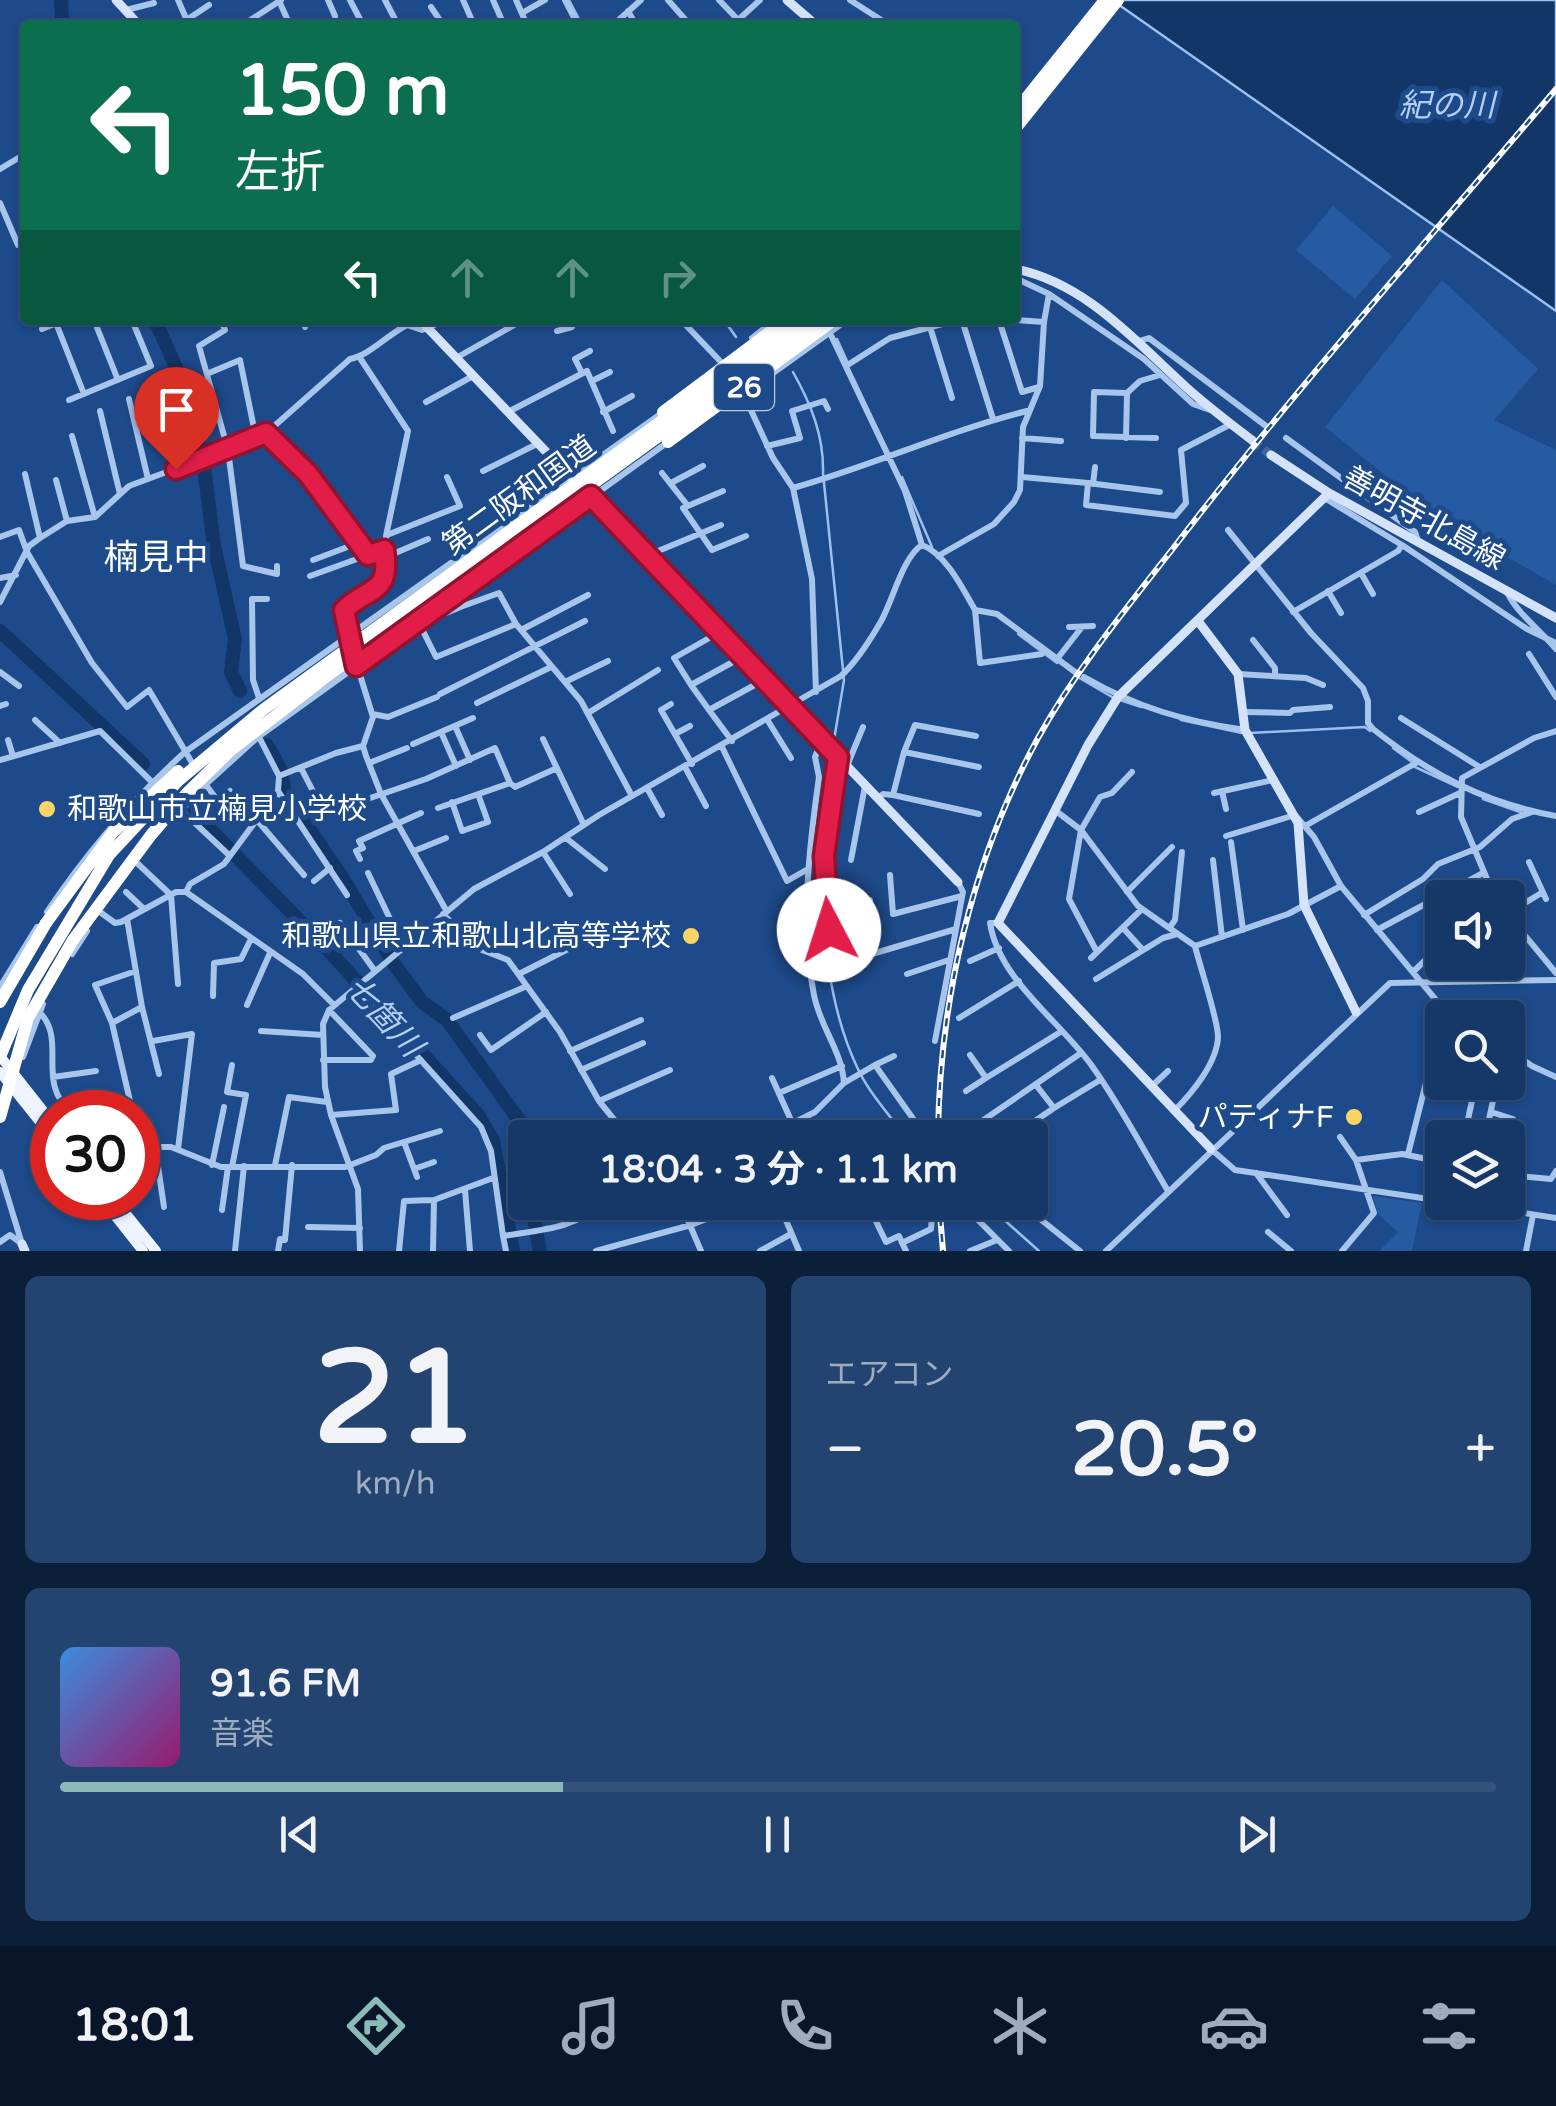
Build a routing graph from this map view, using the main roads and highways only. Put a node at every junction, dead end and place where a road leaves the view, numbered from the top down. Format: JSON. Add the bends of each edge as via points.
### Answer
{"nodes":[{"id":1,"x":1105,"y":0,"type":"edge"},
{"id":2,"x":1118,"y":0,"type":"edge"},
{"id":3,"x":1020,"y":104,"type":"edge"},
{"id":4,"x":1020,"y":123,"type":"edge"},
{"id":5,"x":779,"y":325,"type":"edge"},
{"id":6,"x":795,"y":325,"type":"edge"},
{"id":7,"x":825,"y":325,"type":"edge"},
{"id":8,"x":663,"y":412,"type":"road end"},
{"id":9,"x":668,"y":442,"type":"road end"},
{"id":10,"x":322,"y":680,"type":"junction"},
{"id":11,"x":262,"y":703,"type":"junction"},
{"id":12,"x":72,"y":913,"type":"junction"},
{"id":13,"x":0,"y":1002,"type":"edge"},
{"id":14,"x":0,"y":1057,"type":"edge"},
{"id":15,"x":7,"y":1076,"type":"edge"},
{"id":16,"x":30,"y":1100,"type":"edge"},
{"id":17,"x":30,"y":1107,"type":"edge"},
{"id":18,"x":0,"y":1117,"type":"edge"},
{"id":19,"x":118,"y":1220,"type":"edge"},
{"id":20,"x":131,"y":1220,"type":"edge"},
{"id":21,"x":143,"y":1251,"type":"edge"},
{"id":22,"x":156,"y":1251,"type":"edge"}],
"edges":[{"from":1,"to":3,"type":"highway"},
{"from":2,"to":4,"type":"highway"},
{"from":5,"to":8,"type":"highway","number":"26"},
{"from":6,"to":11,"type":"highway","name":"第二阪和国道","number":"26","bridge":true},
{"from":7,"to":9,"type":"highway","number":"26"},
{"from":7,"to":10,"type":"highway","name":"第二阪和国道","number":"26","bridge":true},
{"from":10,"to":12,"type":"highway","number":"26","bridge":true,"via":[[182,786]]},
{"from":10,"to":15,"type":"highway","number":"26","bridge":true,"via":[[232,750],[139,850],[73,940],[28,1018]]},
{"from":11,"to":12,"type":"highway","number":"26","bridge":true,"via":[[134,824]]},
{"from":11,"to":13,"type":"highway","number":"26","bridge":true,"via":[[138,805],[82,870]]},
{"from":12,"to":14,"type":"highway","number":"26","bridge":true},
{"from":14,"to":15,"type":"main road"},
{"from":15,"to":16,"type":"main road"},
{"from":15,"to":17,"type":"main road"},
{"from":15,"to":18,"type":"highway"},
{"from":19,"to":21,"type":"main road"},
{"from":20,"to":22,"type":"main road"}]}
